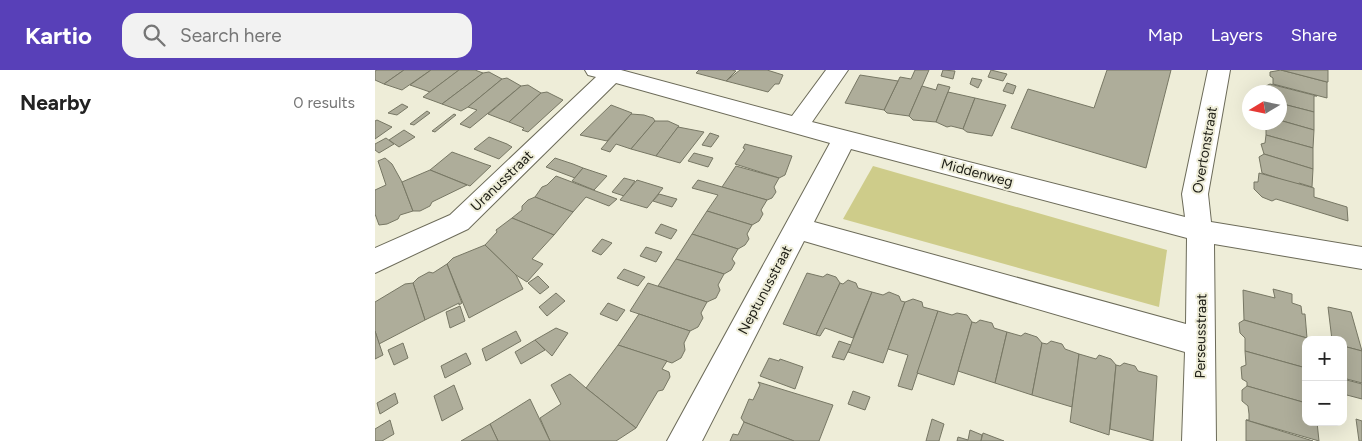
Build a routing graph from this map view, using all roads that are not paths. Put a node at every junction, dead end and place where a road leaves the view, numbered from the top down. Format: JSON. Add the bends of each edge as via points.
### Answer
{"nodes":[{"id":1,"x":837,"y":70,"type":"edge"},
{"id":2,"x":1219,"y":70,"type":"edge"},
{"id":3,"x":604,"y":73,"type":"edge"},
{"id":4,"x":797,"y":126,"type":"junction"},
{"id":5,"x":845,"y":138,"type":"junction"},
{"id":6,"x":797,"y":228,"type":"junction"},
{"id":7,"x":1199,"y":230,"type":"junction"},
{"id":8,"x":1362,"y":258,"type":"edge"},
{"id":9,"x":375,"y":262,"type":"edge"},
{"id":10,"x":1201,"y":342,"type":"junction"},
{"id":11,"x":684,"y":441,"type":"edge"},
{"id":12,"x":1199,"y":441,"type":"edge"}],
"edges":[{"from":1,"to":4,"type":"street"},
{"from":2,"to":7,"type":"street","name":"Overtonstraat","via":[[1195,194]]},
{"from":3,"to":4,"type":"street","name":"Middenweg"},
{"from":3,"to":9,"type":"street","name":"Uranusstraat","via":[[459,222]]},
{"from":4,"to":5,"type":"street","name":"Middenweg"},
{"from":5,"to":6,"type":"street","name":"Neptunusstraat"},
{"from":5,"to":7,"type":"street","name":"Middenweg"},
{"from":6,"to":10,"type":"street"},
{"from":6,"to":11,"type":"street","name":"Neptunusstraat"},
{"from":7,"to":8,"type":"street","name":"Middenweg"},
{"from":7,"to":10,"type":"street","name":"Perseusstraat","via":[[1202,254]]},
{"from":10,"to":12,"type":"street","name":"Perseusstraat"}]}
